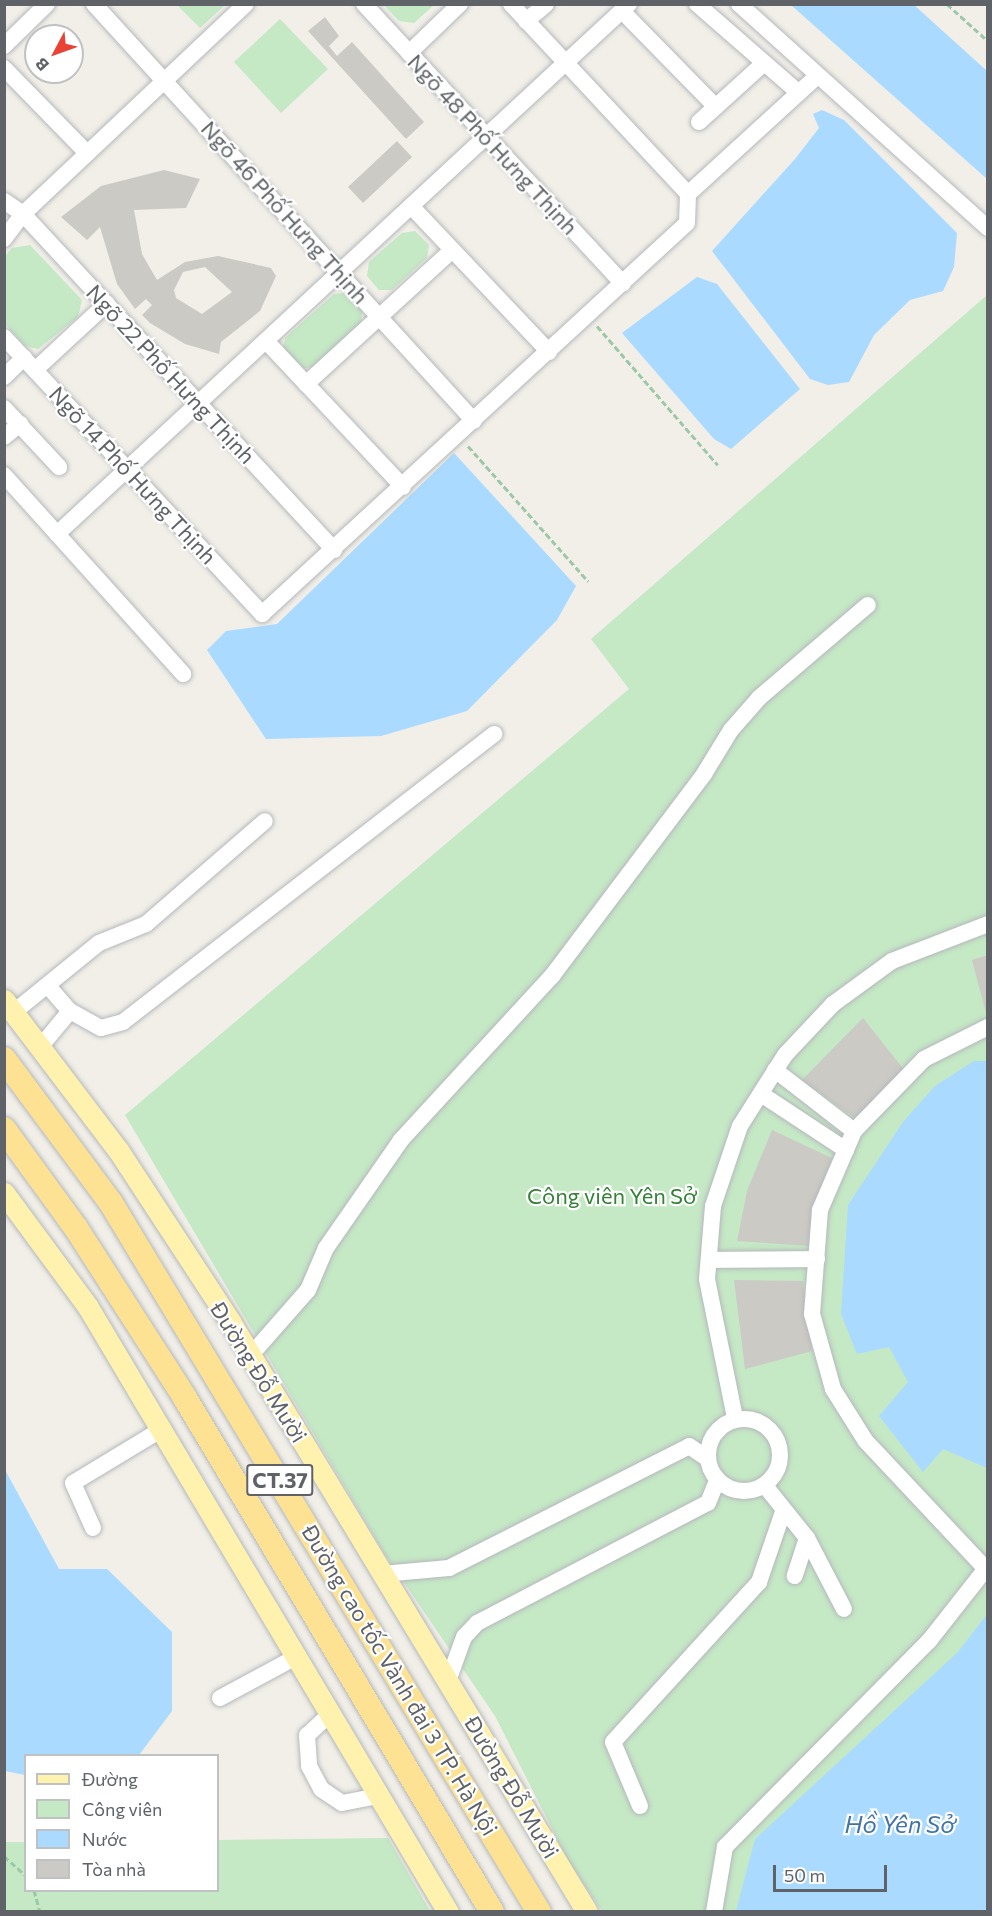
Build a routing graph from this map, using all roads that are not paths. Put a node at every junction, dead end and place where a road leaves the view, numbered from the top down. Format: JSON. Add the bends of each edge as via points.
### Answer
{"nodes":[{"id":1,"x":47,"y":4,"type":"edge"},
{"id":2,"x":94,"y":4,"type":"edge"},
{"id":3,"x":246,"y":4,"type":"edge"},
{"id":4,"x":364,"y":4,"type":"edge"},
{"id":5,"x":460,"y":4,"type":"edge"},
{"id":6,"x":511,"y":4,"type":"edge"},
{"id":7,"x":546,"y":4,"type":"edge"},
{"id":8,"x":698,"y":4,"type":"edge"},
{"id":9,"x":738,"y":4,"type":"edge"},
{"id":10,"x":625,"y":8,"type":"edge"},
{"id":11,"x":526,"y":21,"type":"junction"},
{"id":12,"x":4,"y":46,"type":"edge"},
{"id":13,"x":409,"y":53,"type":"junction"},
{"id":14,"x":565,"y":63,"type":"junction"},
{"id":15,"x":763,"y":64,"type":"junction"},
{"id":16,"x":4,"y":68,"type":"edge"},
{"id":17,"x":815,"y":78,"type":"junction"},
{"id":18,"x":165,"y":79,"type":"junction"},
{"id":19,"x":799,"y":93,"type":"junction"},
{"id":20,"x":716,"y":107,"type":"junction"},
{"id":21,"x":699,"y":122,"type":"dead end"},
{"id":22,"x":485,"y":137,"type":"junction"},
{"id":23,"x":87,"y":153,"type":"junction"},
{"id":24,"x":687,"y":194,"type":"junction"},
{"id":25,"x":4,"y":201,"type":"edge"},
{"id":26,"x":411,"y":206,"type":"junction"},
{"id":27,"x":23,"y":214,"type":"junction"},
{"id":28,"x":987,"y":228,"type":"edge"},
{"id":29,"x":4,"y":239,"type":"edge"},
{"id":30,"x":452,"y":250,"type":"junction"},
{"id":31,"x":340,"y":272,"type":"junction"},
{"id":32,"x":623,"y":284,"type":"junction"},
{"id":33,"x":107,"y":303,"type":"junction"},
{"id":34,"x":380,"y":316,"type":"junction"},
{"id":35,"x":4,"y":337,"type":"edge"},
{"id":36,"x":266,"y":341,"type":"junction"},
{"id":37,"x":549,"y":352,"type":"junction"},
{"id":38,"x":30,"y":364,"type":"junction"},
{"id":39,"x":4,"y":376,"type":"edge"},
{"id":40,"x":306,"y":384,"type":"junction"},
{"id":41,"x":199,"y":403,"type":"junction"},
{"id":42,"x":4,"y":408,"type":"edge"},
{"id":43,"x":474,"y":421,"type":"junction"},
{"id":44,"x":20,"y":424,"type":"junction"},
{"id":45,"x":4,"y":437,"type":"edge"},
{"id":46,"x":59,"y":466,"type":"dead end"},
{"id":47,"x":128,"y":469,"type":"junction"},
{"id":48,"x":4,"y":475,"type":"edge"},
{"id":49,"x":403,"y":487,"type":"junction"},
{"id":50,"x":57,"y":534,"type":"junction"},
{"id":51,"x":334,"y":550,"type":"junction"},
{"id":52,"x":868,"y":605,"type":"dead end"},
{"id":53,"x":183,"y":674,"type":"dead end"},
{"id":54,"x":495,"y":734,"type":"dead end"},
{"id":55,"x":265,"y":821,"type":"dead end"},
{"id":56,"x":987,"y":924,"type":"edge"},
{"id":57,"x":48,"y":986,"type":"junction"},
{"id":58,"x":9,"y":1006,"type":"edge"},
{"id":59,"x":70,"y":1011,"type":"junction"},
{"id":60,"x":987,"y":1027,"type":"edge"},
{"id":61,"x":41,"y":1046,"type":"junction"},
{"id":62,"x":4,"y":1059,"type":"edge"},
{"id":63,"x":775,"y":1070,"type":"junction"},
{"id":64,"x":760,"y":1094,"type":"junction"},
{"id":65,"x":4,"y":1129,"type":"edge"},
{"id":66,"x":854,"y":1131,"type":"junction"},
{"id":67,"x":846,"y":1150,"type":"junction"},
{"id":68,"x":4,"y":1193,"type":"edge"},
{"id":69,"x":709,"y":1255,"type":"junction"},
{"id":70,"x":817,"y":1256,"type":"junction"},
{"id":71,"x":250,"y":1356,"type":"junction"},
{"id":72,"x":735,"y":1418,"type":"junction"},
{"id":73,"x":162,"y":1429,"type":"junction"},
{"id":74,"x":706,"y":1458,"type":"junction"},
{"id":75,"x":717,"y":1481,"type":"junction"},
{"id":76,"x":766,"y":1486,"type":"junction"},
{"id":77,"x":783,"y":1512,"type":"junction"},
{"id":78,"x":93,"y":1528,"type":"dead end"},
{"id":79,"x":807,"y":1538,"type":"junction"},
{"id":80,"x":986,"y":1567,"type":"edge"},
{"id":81,"x":382,"y":1574,"type":"junction"},
{"id":82,"x":795,"y":1576,"type":"dead end"},
{"id":83,"x":844,"y":1609,"type":"dead end"},
{"id":84,"x":298,"y":1656,"type":"junction"},
{"id":85,"x":448,"y":1681,"type":"junction"},
{"id":86,"x":220,"y":1698,"type":"dead end"},
{"id":87,"x":331,"y":1713,"type":"junction"},
{"id":88,"x":379,"y":1796,"type":"junction"},
{"id":89,"x":639,"y":1806,"type":"dead end"},
{"id":90,"x":448,"y":1911,"type":"edge"},
{"id":91,"x":492,"y":1911,"type":"edge"},
{"id":92,"x":539,"y":1911,"type":"edge"},
{"id":93,"x":587,"y":1911,"type":"edge"},
{"id":94,"x":714,"y":1911,"type":"edge"}],
"edges":[{"from":1,"to":12,"type":"street"},
{"from":2,"to":18,"type":"street","name":"Ngõ 46 Phố Hưng Thịnh"},
{"from":3,"to":18,"type":"street"},
{"from":4,"to":13,"type":"street","name":"Ngõ 48 Phố Hưng Thịnh"},
{"from":5,"to":13,"type":"street"},
{"from":6,"to":11,"type":"street"},
{"from":7,"to":11,"type":"street"},
{"from":8,"to":15,"type":"street"},
{"from":9,"to":17,"type":"street"},
{"from":10,"to":14,"type":"street"},
{"from":10,"to":20,"type":"street"},
{"from":11,"to":14,"type":"street"},
{"from":13,"to":22,"type":"street","name":"Ngõ 48 Phố Hưng Thịnh"},
{"from":14,"to":22,"type":"street"},
{"from":14,"to":24,"type":"street"},
{"from":15,"to":19,"type":"street"},
{"from":15,"to":20,"type":"street"},
{"from":16,"to":23,"type":"street"},
{"from":17,"to":19,"type":"street"},
{"from":17,"to":28,"type":"street"},
{"from":18,"to":23,"type":"street"},
{"from":18,"to":31,"type":"street","name":"Ngõ 46 Phố Hưng Thịnh"},
{"from":19,"to":24,"type":"street"},
{"from":20,"to":21,"type":"street"},
{"from":22,"to":26,"type":"street"},
{"from":22,"to":32,"type":"street","name":"Ngõ 48 Phố Hưng Thịnh"},
{"from":23,"to":27,"type":"street"},
{"from":24,"to":32,"type":"street","via":[[687,223]]},
{"from":25,"to":27,"type":"street","name":"Ngõ 22 Phố Hưng Thịnh"},
{"from":26,"to":30,"type":"street"},
{"from":26,"to":31,"type":"street"},
{"from":27,"to":29,"type":"street"},
{"from":27,"to":33,"type":"street","name":"Ngõ 22 Phố Hưng Thịnh"},
{"from":30,"to":34,"type":"street"},
{"from":30,"to":37,"type":"street"},
{"from":31,"to":34,"type":"street","name":"Ngõ 46 Phố Hưng Thịnh"},
{"from":31,"to":36,"type":"street"},
{"from":32,"to":37,"type":"street"},
{"from":33,"to":38,"type":"street"},
{"from":33,"to":41,"type":"street","name":"Ngõ 22 Phố Hưng Thịnh"},
{"from":34,"to":40,"type":"street"},
{"from":34,"to":43,"type":"street","name":"Ngõ 46 Phố Hưng Thịnh"},
{"from":35,"to":38,"type":"street","name":"Ngõ 14 Phố Hưng Thịnh"},
{"from":36,"to":40,"type":"street"},
{"from":36,"to":41,"type":"street"},
{"from":37,"to":43,"type":"street"},
{"from":38,"to":39,"type":"street"},
{"from":38,"to":47,"type":"street","name":"Ngõ 14 Phố Hưng Thịnh"},
{"from":40,"to":49,"type":"street"},
{"from":41,"to":47,"type":"street"},
{"from":41,"to":51,"type":"street","name":"Ngõ 22 Phố Hưng Thịnh"},
{"from":42,"to":44,"type":"street"},
{"from":43,"to":49,"type":"street"},
{"from":44,"to":45,"type":"street"},
{"from":44,"to":46,"type":"street"},
{"from":47,"to":50,"type":"street"},
{"from":47,"to":51,"type":"street","name":"Ngõ 14 Phố Hưng Thịnh","via":[[262,614]]},
{"from":48,"to":50,"type":"street"},
{"from":49,"to":51,"type":"street"},
{"from":50,"to":53,"type":"street"},
{"from":52,"to":71,"type":"street","via":[[759,698],[731,730],[704,774],[552,976],[401,1140],[326,1248],[308,1290]]},
{"from":54,"to":59,"type":"street","via":[[123,1022],[101,1028]]},
{"from":55,"to":57,"type":"street","via":[[146,924],[99,943]]},
{"from":56,"to":63,"type":"street","via":[[892,961],[833,1004]]},
{"from":57,"to":58,"type":"street"},
{"from":57,"to":59,"type":"street"},
{"from":58,"to":61,"type":"main road","name":"Đường Đỗ Mười"},
{"from":59,"to":61,"type":"street"},
{"from":60,"to":66,"type":"street","via":[[924,1059]]},
{"from":61,"to":71,"type":"main road","name":"Đường Đỗ Mười","via":[[118,1150]]},
{"from":62,"to":92,"type":"highway","name":"Đường cao tốc Vành đai 3 TP. Hà Nội","number":"CT.37","via":[[111,1203]]},
{"from":63,"to":64,"type":"street"},
{"from":63,"to":66,"type":"street"},
{"from":64,"to":67,"type":"street"},
{"from":64,"to":69,"type":"street","via":[[740,1126],[713,1206]]},
{"from":65,"to":91,"type":"highway","name":"Đường cao tốc Vành đai 3 TP. Hà Nội","number":"CT.37","via":[[76,1228],[185,1398]]},
{"from":66,"to":67,"type":"street"},
{"from":67,"to":70,"type":"street","via":[[820,1210]]},
{"from":68,"to":73,"type":"main road","via":[[88,1307]]},
{"from":69,"to":70,"type":"street"},
{"from":69,"to":72,"type":"street","via":[[717,1346]]},
{"from":70,"to":80,"type":"street","via":[[812,1314],[833,1389],[865,1440]]},
{"from":71,"to":81,"type":"main road","name":"Đường Đỗ Mười"},
{"from":72,"to":74,"type":"street","via":[[714,1432]]},
{"from":72,"to":76,"type":"street","via":[[761,1421],[779,1440],[781,1466]]},
{"from":73,"to":78,"type":"street","via":[[73,1484]]},
{"from":73,"to":84,"type":"main road"},
{"from":74,"to":75,"type":"street"},
{"from":74,"to":81,"type":"street","via":[[688,1446],[449,1568]]},
{"from":75,"to":76,"type":"street","via":[[740,1493]]},
{"from":75,"to":85,"type":"street","via":[[708,1503],[477,1623],[464,1636]]},
{"from":76,"to":77,"type":"street"},
{"from":77,"to":79,"type":"street"},
{"from":77,"to":89,"type":"street","via":[[759,1582],[613,1742]]},
{"from":79,"to":82,"type":"street"},
{"from":79,"to":83,"type":"street"},
{"from":80,"to":94,"type":"street","via":[[929,1641],[725,1847]]},
{"from":81,"to":85,"type":"main road","name":"Đường Đỗ Mười"},
{"from":84,"to":86,"type":"street"},
{"from":84,"to":87,"type":"main road"},
{"from":85,"to":93,"type":"main road","name":"Đường Đỗ Mười"},
{"from":87,"to":88,"type":"main road"},
{"from":87,"to":88,"type":"street","via":[[307,1735],[309,1766],[321,1789],[342,1803]]},
{"from":88,"to":90,"type":"main road"}]}
